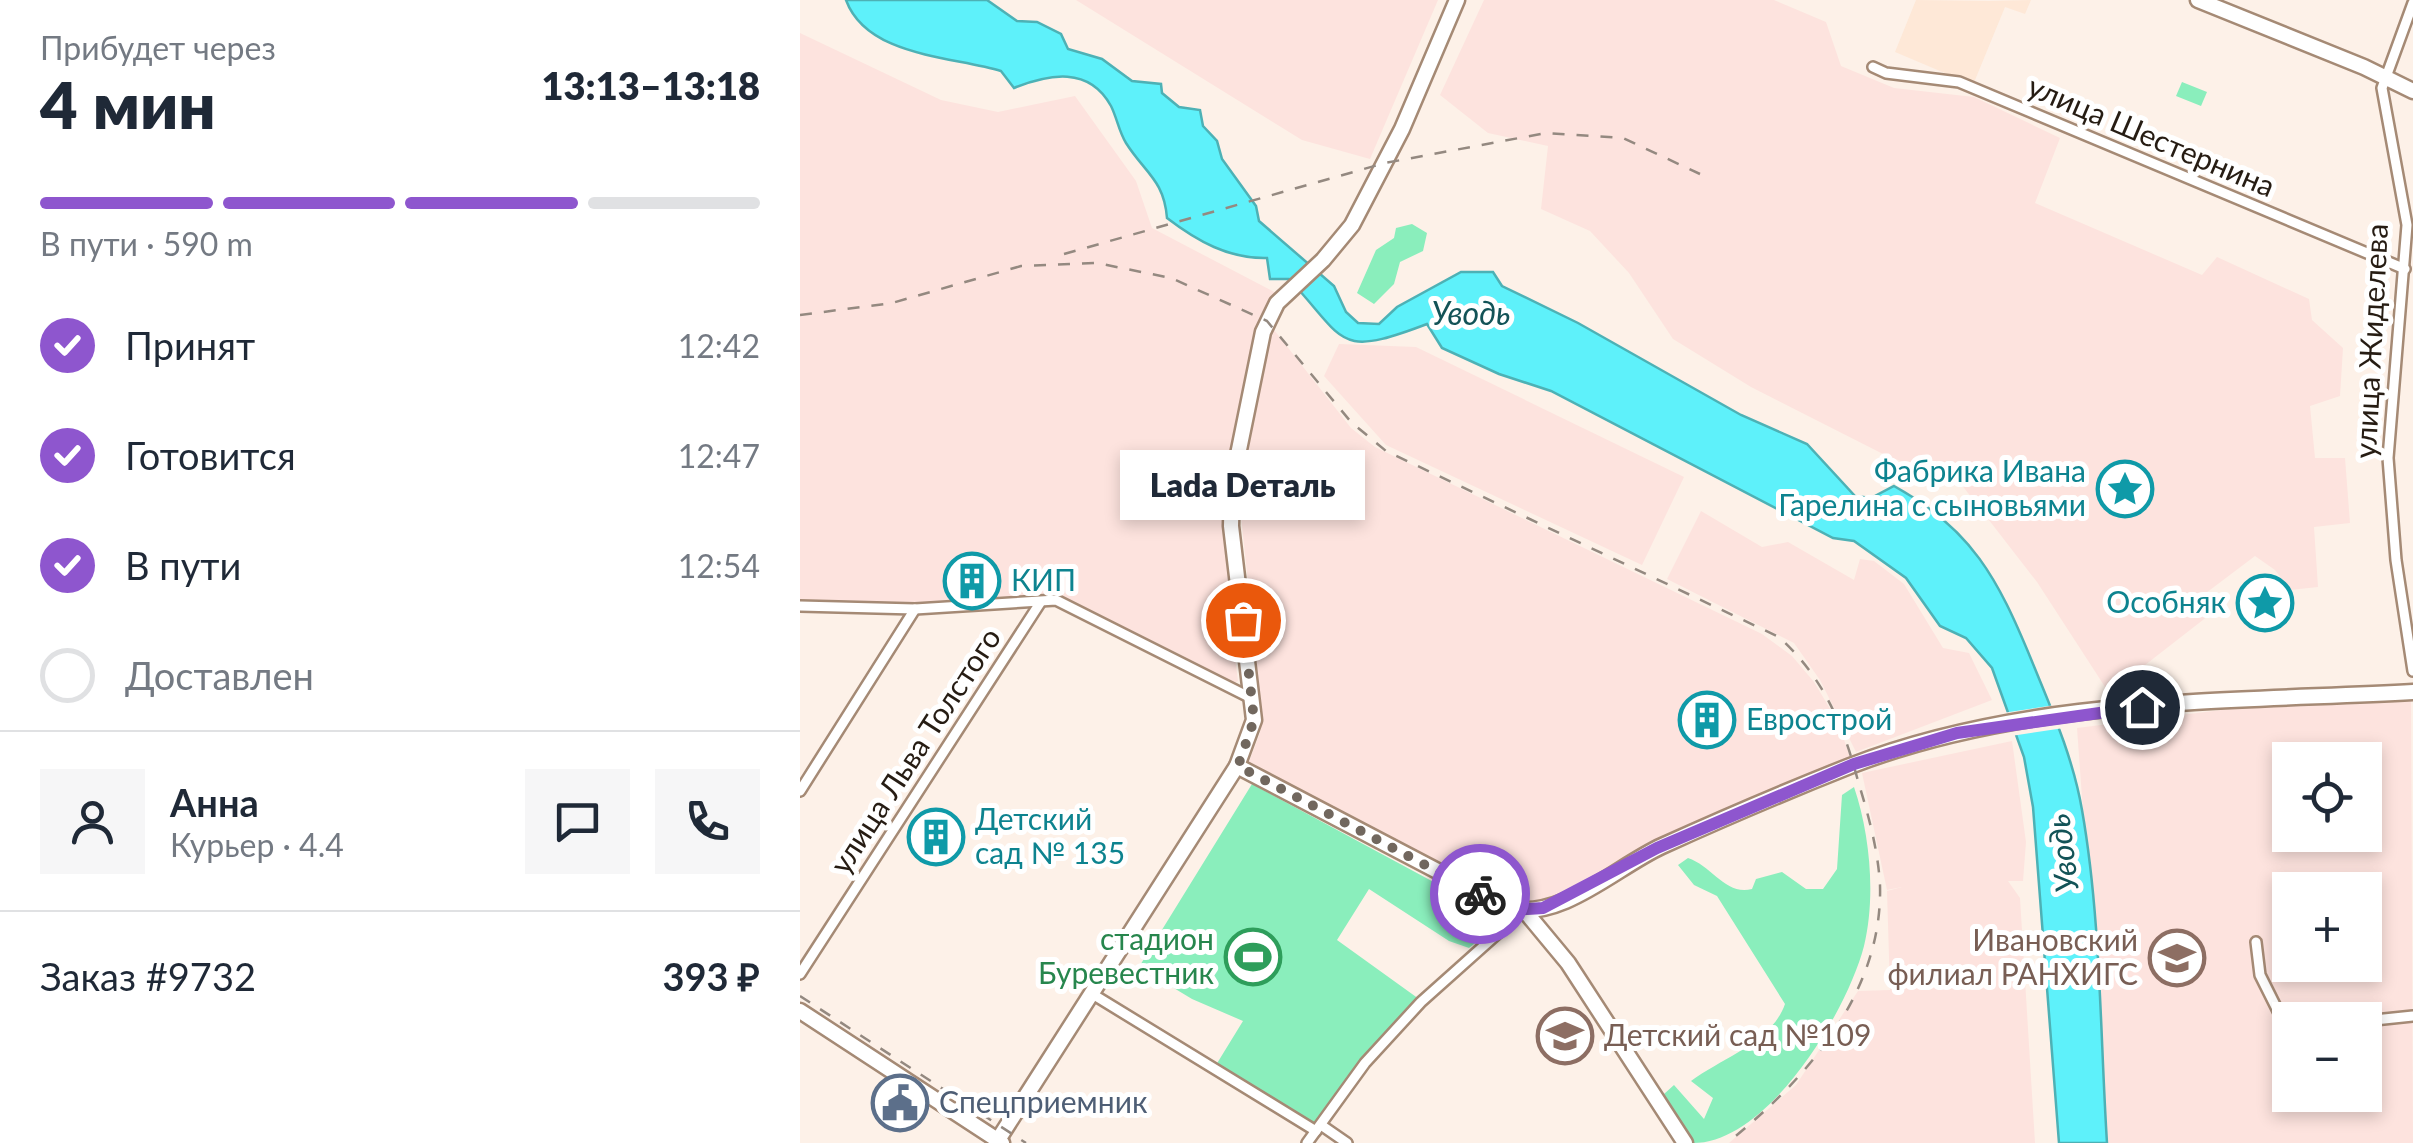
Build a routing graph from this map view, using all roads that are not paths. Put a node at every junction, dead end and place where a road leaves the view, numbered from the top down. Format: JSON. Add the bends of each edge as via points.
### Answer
{"nodes":[{"id":1,"x":1457,"y":0,"type":"edge"},
{"id":2,"x":2198,"y":0,"type":"edge"},
{"id":3,"x":2413,"y":3,"type":"edge"},
{"id":4,"x":1873,"y":67,"type":"dead end"},
{"id":5,"x":2384,"y":75,"type":"junction"},
{"id":6,"x":2413,"y":91,"type":"edge"},
{"id":7,"x":2404,"y":269,"type":"junction"},
{"id":8,"x":1040,"y":604,"type":"junction"},
{"id":9,"x":800,"y":606,"type":"edge"},
{"id":10,"x":916,"y":609,"type":"junction"},
{"id":11,"x":2413,"y":671,"type":"edge"},
{"id":12,"x":2413,"y":692,"type":"edge"},
{"id":13,"x":1253,"y":700,"type":"junction"},
{"id":14,"x":1238,"y":766,"type":"junction"},
{"id":15,"x":800,"y":791,"type":"edge"},
{"id":16,"x":1524,"y":910,"type":"junction"},
{"id":17,"x":2256,"y":942,"type":"dead end"},
{"id":18,"x":800,"y":974,"type":"edge"},
{"id":19,"x":1094,"y":995,"type":"junction"},
{"id":20,"x":2273,"y":1002,"type":"edge"},
{"id":21,"x":800,"y":1012,"type":"edge"},
{"id":22,"x":2413,"y":1016,"type":"edge"},
{"id":23,"x":2382,"y":1019,"type":"edge"},
{"id":24,"x":1319,"y":1128,"type":"junction"},
{"id":25,"x":999,"y":1142,"type":"edge"},
{"id":26,"x":1307,"y":1143,"type":"edge"},
{"id":27,"x":1347,"y":1143,"type":"edge"},
{"id":28,"x":1684,"y":1143,"type":"edge"}],
"edges":[{"from":1,"to":13,"type":"main road","via":[[1352,225],[1287,292],[1263,332],[1232,484],[1231,526]]},
{"from":2,"to":5,"type":"main road"},
{"from":3,"to":5,"type":"street"},
{"from":4,"to":7,"type":"street","name":"улица Шестернина","via":[[1959,82]]},
{"from":5,"to":6,"type":"main road"},
{"from":5,"to":7,"type":"street","name":"улица Жиделева","via":[[2407,225]]},
{"from":7,"to":11,"type":"street","name":"улица Жиделева","via":[[2388,458]]},
{"from":8,"to":10,"type":"street"},
{"from":8,"to":13,"type":"street","via":[[1056,600]]},
{"from":8,"to":18,"type":"street","name":"улица Льва Толстого"},
{"from":9,"to":10,"type":"street"},
{"from":10,"to":15,"type":"street"},
{"from":12,"to":16,"type":"main road","via":[[2170,704],[1924,741],[1854,764],[1657,848],[1566,898]]},
{"from":13,"to":14,"type":"main road","via":[[1252,734]]},
{"from":14,"to":16,"type":"main road","via":[[1510,909]]},
{"from":14,"to":19,"type":"main road"},
{"from":16,"to":24,"type":"street","via":[[1421,1002],[1365,1063]]},
{"from":16,"to":28,"type":"main road","via":[[1577,976]]},
{"from":17,"to":20,"type":"street"},
{"from":19,"to":24,"type":"street"},
{"from":19,"to":25,"type":"main road"},
{"from":21,"to":25,"type":"main road"},
{"from":22,"to":23,"type":"street"},
{"from":24,"to":26,"type":"street"},
{"from":24,"to":27,"type":"street"}]}
